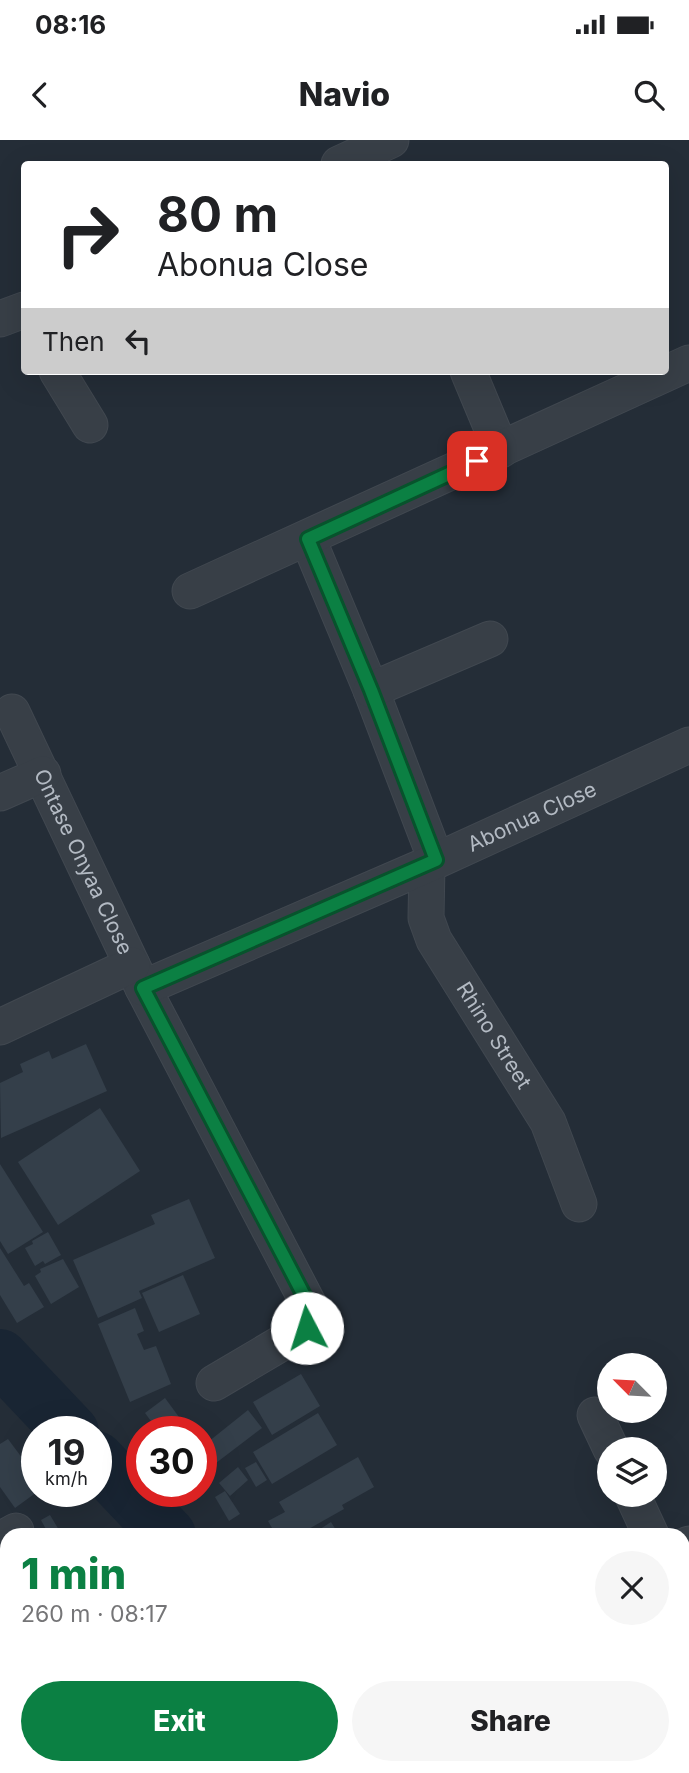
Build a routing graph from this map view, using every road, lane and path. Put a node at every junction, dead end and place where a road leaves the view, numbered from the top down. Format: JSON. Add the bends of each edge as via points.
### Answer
{"nodes":[{"id":1,"x":391,"y":140,"type":"edge"},
{"id":2,"x":346,"y":161,"type":"edge"},
{"id":3,"x":689,"y":363,"type":"edge"},
{"id":4,"x":669,"y":372,"type":"edge"},
{"id":5,"x":59,"y":375,"type":"edge"},
{"id":6,"x":470,"y":375,"type":"edge"},
{"id":7,"x":663,"y":375,"type":"edge"},
{"id":8,"x":90,"y":425,"type":"dead end"},
{"id":9,"x":501,"y":450,"type":"junction"},
{"id":10,"x":308,"y":539,"type":"junction"},
{"id":11,"x":190,"y":591,"type":"dead end"},
{"id":12,"x":490,"y":639,"type":"dead end"},
{"id":13,"x":371,"y":690,"type":"junction"},
{"id":14,"x":12,"y":712,"type":"dead end"},
{"id":15,"x":689,"y":745,"type":"edge"},
{"id":16,"x":43,"y":774,"type":"junction"},
{"id":17,"x":0,"y":793,"type":"edge"},
{"id":18,"x":431,"y":863,"type":"junction"},
{"id":19,"x":138,"y":976,"type":"junction"},
{"id":20,"x":0,"y":1027,"type":"edge"},
{"id":21,"x":579,"y":1204,"type":"dead end"},
{"id":22,"x":214,"y":1383,"type":"dead end"},
{"id":23,"x":595,"y":1415,"type":"dead end"},
{"id":24,"x":605,"y":1437,"type":"edge"},
{"id":25,"x":638,"y":1507,"type":"edge"},
{"id":26,"x":649,"y":1528,"type":"edge"}],
"edges":[{"from":1,"to":2,"type":"street"},
{"from":3,"to":4,"type":"street"},
{"from":5,"to":8,"type":"street"},
{"from":6,"to":9,"type":"street"},
{"from":7,"to":9,"type":"street"},
{"from":9,"to":10,"type":"street"},
{"from":10,"to":11,"type":"street"},
{"from":10,"to":13,"type":"street","name":"Rhino Street"},
{"from":12,"to":13,"type":"street"},
{"from":13,"to":18,"type":"street","name":"Rhino Street"},
{"from":14,"to":16,"type":"street","name":"Ontase Onyaa Close"},
{"from":15,"to":18,"type":"street","name":"Abonua Close"},
{"from":16,"to":17,"type":"street"},
{"from":16,"to":19,"type":"street","name":"Ontase Onyaa Close"},
{"from":18,"to":19,"type":"street","name":"Abonua Close"},
{"from":18,"to":21,"type":"street","name":"Rhino Street","via":[[426,918],[434,940],[548,1122]]},
{"from":19,"to":20,"type":"street","name":"Abonua Close"},
{"from":19,"to":22,"type":"street","name":"Ontase Onyaa Close","via":[[309,1305],[307,1328]]},
{"from":23,"to":24,"type":"street"},
{"from":25,"to":26,"type":"street"}]}
